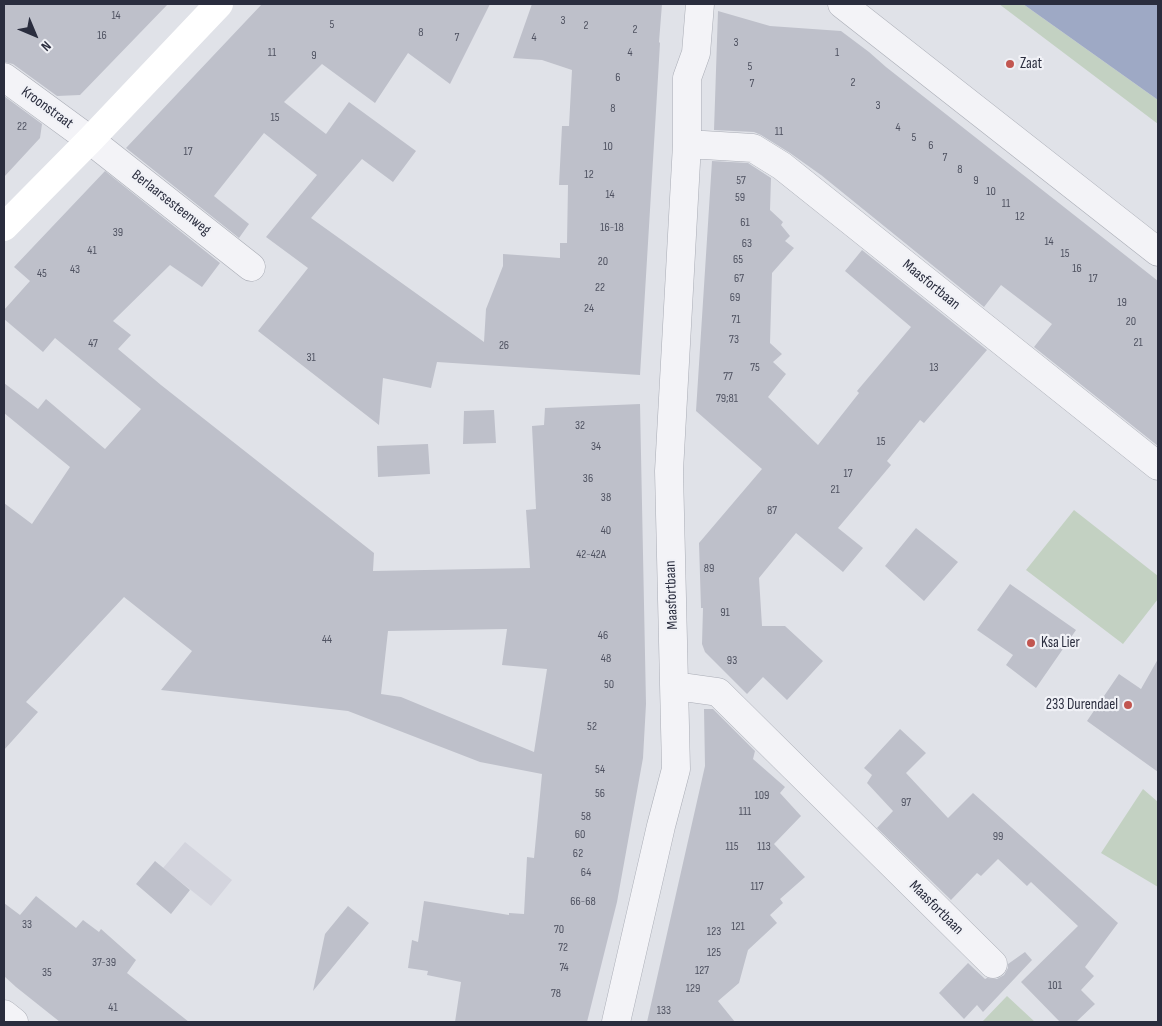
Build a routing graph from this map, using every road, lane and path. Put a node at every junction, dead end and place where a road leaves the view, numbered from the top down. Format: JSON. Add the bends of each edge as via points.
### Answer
{"nodes":[{"id":1,"x":219,"y":4,"type":"edge"},
{"id":2,"x":700,"y":4,"type":"edge"},
{"id":3,"x":842,"y":4,"type":"edge"},
{"id":4,"x":4,"y":77,"type":"edge"},
{"id":5,"x":90,"y":140,"type":"junction"},
{"id":6,"x":687,"y":144,"type":"junction"},
{"id":7,"x":4,"y":227,"type":"edge"},
{"id":8,"x":1158,"y":252,"type":"edge"},
{"id":9,"x":251,"y":267,"type":"dead end"},
{"id":10,"x":1158,"y":466,"type":"edge"},
{"id":11,"x":675,"y":686,"type":"junction"},
{"id":12,"x":993,"y":964,"type":"dead end"},
{"id":13,"x":4,"y":1014,"type":"edge"},
{"id":14,"x":14,"y":1022,"type":"edge"},
{"id":15,"x":616,"y":1022,"type":"edge"}],
"edges":[{"from":1,"to":5,"type":"street"},
{"from":2,"to":6,"type":"street","name":"Maasfortbaan","via":[[696,53],[687,78]]},
{"from":3,"to":8,"type":"street"},
{"from":4,"to":5,"type":"street","name":"Kroonstraat"},
{"from":5,"to":7,"type":"street"},
{"from":5,"to":9,"type":"street","name":"Berlaarsesteenweg"},
{"from":6,"to":10,"type":"street","name":"Maasfortbaan","via":[[753,148],[782,166]]},
{"from":6,"to":11,"type":"street","name":"Maasfortbaan","via":[[668,471]]},
{"from":11,"to":12,"type":"street","name":"Maasfortbaan","via":[[718,692]]},
{"from":11,"to":15,"type":"street","name":"Maasfortbaan","via":[[676,770]]},
{"from":13,"to":14,"type":"street"}]}
